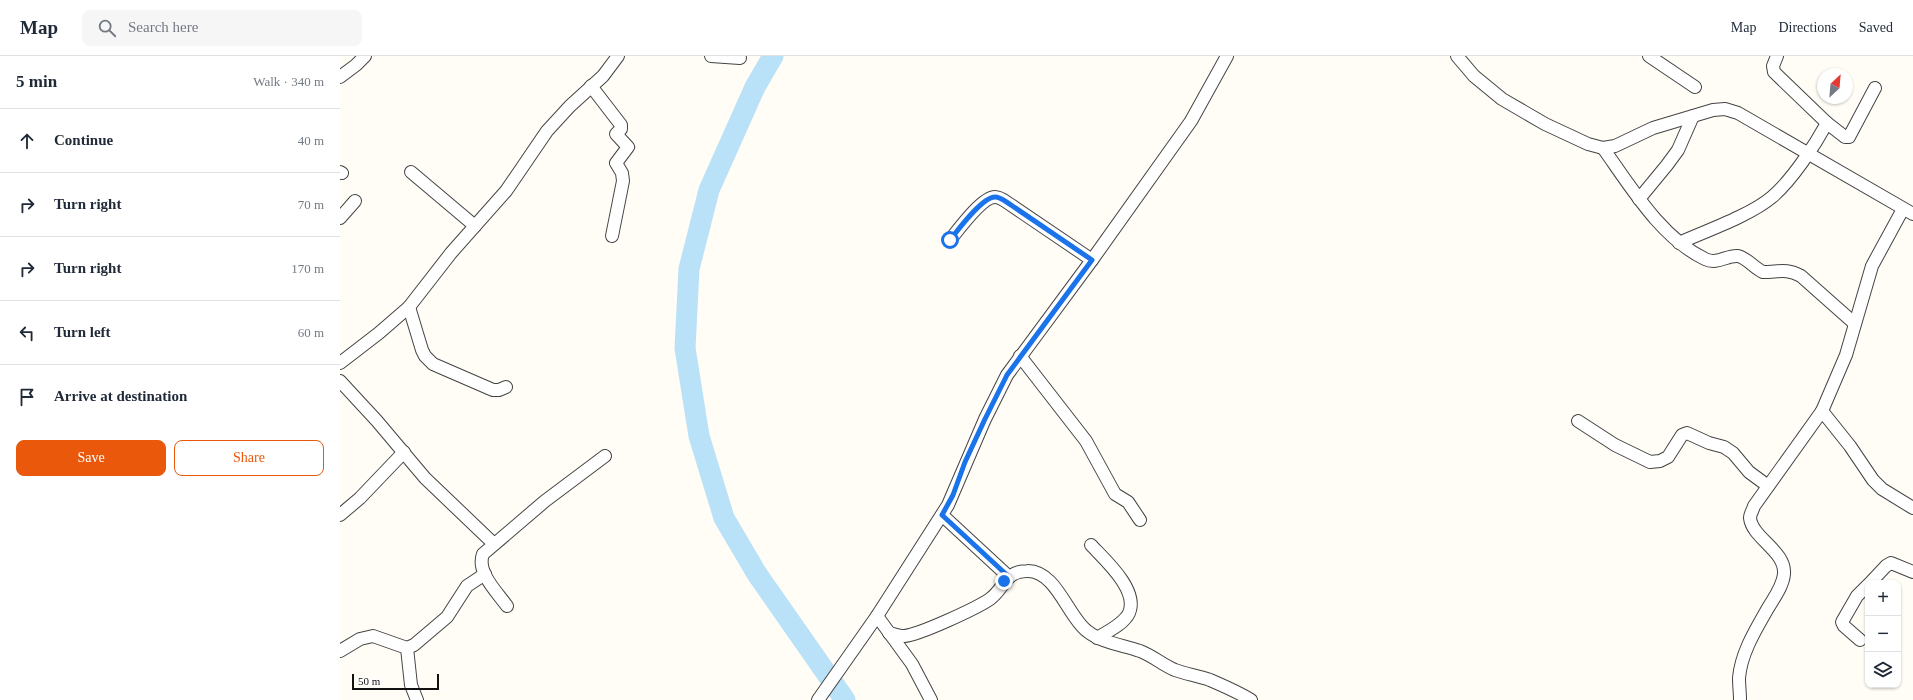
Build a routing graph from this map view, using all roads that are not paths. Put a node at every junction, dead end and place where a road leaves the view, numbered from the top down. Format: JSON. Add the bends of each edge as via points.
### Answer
{"nodes":[{"id":1,"x":365,"y":56,"type":"edge"},
{"id":2,"x":618,"y":56,"type":"edge"},
{"id":3,"x":712,"y":56,"type":"edge"},
{"id":4,"x":1227,"y":56,"type":"edge"},
{"id":5,"x":1457,"y":56,"type":"edge"},
{"id":6,"x":1649,"y":56,"type":"edge"},
{"id":7,"x":1777,"y":56,"type":"edge"},
{"id":8,"x":740,"y":58,"type":"dead end"},
{"id":9,"x":340,"y":77,"type":"edge"},
{"id":10,"x":591,"y":86,"type":"junction"},
{"id":11,"x":1695,"y":87,"type":"dead end"},
{"id":12,"x":1876,"y":88,"type":"dead end"},
{"id":13,"x":1693,"y":116,"type":"junction"},
{"id":14,"x":1827,"y":123,"type":"junction"},
{"id":15,"x":1603,"y":148,"type":"junction"},
{"id":16,"x":1808,"y":154,"type":"junction"},
{"id":17,"x":410,"y":172,"type":"dead end"},
{"id":18,"x":1639,"y":199,"type":"junction"},
{"id":19,"x":355,"y":201,"type":"dead end"},
{"id":20,"x":1908,"y":211,"type":"edge"},
{"id":21,"x":340,"y":218,"type":"edge"},
{"id":22,"x":475,"y":226,"type":"junction"},
{"id":23,"x":612,"y":236,"type":"dead end"},
{"id":24,"x":950,"y":240,"type":"dead end"},
{"id":25,"x":1679,"y":243,"type":"junction"},
{"id":26,"x":1092,"y":260,"type":"junction"},
{"id":27,"x":409,"y":307,"type":"junction"},
{"id":28,"x":1854,"y":323,"type":"junction"},
{"id":29,"x":1020,"y":356,"type":"junction"},
{"id":30,"x":340,"y":363,"type":"edge"},
{"id":31,"x":340,"y":381,"type":"edge"},
{"id":32,"x":506,"y":387,"type":"dead end"},
{"id":33,"x":1822,"y":412,"type":"junction"},
{"id":34,"x":1578,"y":421,"type":"dead end"},
{"id":35,"x":404,"y":452,"type":"junction"},
{"id":36,"x":606,"y":456,"type":"dead end"},
{"id":37,"x":1768,"y":486,"type":"junction"},
{"id":38,"x":1913,"y":508,"type":"edge"},
{"id":39,"x":340,"y":515,"type":"edge"},
{"id":40,"x":942,"y":515,"type":"junction"},
{"id":41,"x":1140,"y":520,"type":"dead end"},
{"id":42,"x":494,"y":544,"type":"junction"},
{"id":43,"x":1092,"y":545,"type":"dead end"},
{"id":44,"x":1913,"y":572,"type":"edge"},
{"id":45,"x":485,"y":574,"type":"junction"},
{"id":46,"x":1009,"y":577,"type":"junction"},
{"id":47,"x":1873,"y":580,"type":"edge"},
{"id":48,"x":1865,"y":588,"type":"edge"},
{"id":49,"x":508,"y":606,"type":"dead end"},
{"id":50,"x":877,"y":616,"type":"junction"},
{"id":51,"x":889,"y":633,"type":"junction"},
{"id":52,"x":1097,"y":638,"type":"junction"},
{"id":53,"x":1860,"y":640,"type":"dead end"},
{"id":54,"x":407,"y":648,"type":"junction"},
{"id":55,"x":340,"y":652,"type":"edge"},
{"id":56,"x":819,"y":699,"type":"edge"},
{"id":57,"x":417,"y":700,"type":"edge"},
{"id":58,"x":931,"y":700,"type":"edge"},
{"id":59,"x":1251,"y":700,"type":"edge"},
{"id":60,"x":1740,"y":700,"type":"edge"}],
"edges":[{"from":1,"to":9,"type":"street"},
{"from":2,"to":10,"type":"street"},
{"from":3,"to":8,"type":"street"},
{"from":4,"to":26,"type":"street","via":[[1191,121]]},
{"from":5,"to":15,"type":"street","via":[[1474,76],[1502,99],[1545,124],[1588,144]]},
{"from":6,"to":11,"type":"street"},
{"from":7,"to":14,"type":"street","via":[[1773,66],[1778,77]]},
{"from":10,"to":22,"type":"street","via":[[547,131],[506,191]]},
{"from":10,"to":23,"type":"street","via":[[621,125],[616,134],[628,147],[616,163],[623,180]]},
{"from":12,"to":14,"type":"street","via":[[1849,137],[1844,137]]},
{"from":13,"to":15,"type":"street","via":[[1654,128],[1615,146]]},
{"from":13,"to":16,"type":"street","via":[[1725,109],[1738,113]]},
{"from":13,"to":18,"type":"street","via":[[1678,150]]},
{"from":14,"to":16,"type":"street"},
{"from":15,"to":18,"type":"street"},
{"from":16,"to":20,"type":"street"},
{"from":16,"to":25,"type":"street","via":[[1773,196],[1758,207]]},
{"from":17,"to":22,"type":"street"},
{"from":18,"to":25,"type":"street"},
{"from":19,"to":21,"type":"street"},
{"from":20,"to":28,"type":"street","via":[[1872,266]]},
{"from":22,"to":27,"type":"street"},
{"from":24,"to":26,"type":"street","via":[[983,203],[995,197],[1002,199]]},
{"from":25,"to":28,"type":"street","via":[[1713,261],[1736,256],[1742,257],[1763,272],[1792,271]]},
{"from":26,"to":29,"type":"street"},
{"from":27,"to":30,"type":"street"},
{"from":27,"to":32,"type":"street","via":[[422,350],[433,364],[493,390]]},
{"from":28,"to":33,"type":"street","via":[[1846,355]]},
{"from":29,"to":40,"type":"street","via":[[998,392]]},
{"from":29,"to":41,"type":"street","via":[[1086,442],[1116,494],[1128,502]]},
{"from":31,"to":35,"type":"street"},
{"from":33,"to":37,"type":"street"},
{"from":33,"to":38,"type":"street","via":[[1873,480],[1882,489]]},
{"from":34,"to":37,"type":"street","via":[[1615,445],[1650,462],[1668,457],[1682,436],[1687,432],[1693,434],[1733,453],[1749,472]]},
{"from":35,"to":39,"type":"street"},
{"from":35,"to":42,"type":"street","via":[[425,478]]},
{"from":36,"to":42,"type":"street","via":[[545,501]]},
{"from":37,"to":60,"type":"street","via":[[1750,516],[1752,526],[1782,562],[1784,574],[1781,585],[1744,658],[1739,679]]},
{"from":40,"to":46,"type":"street"},
{"from":40,"to":50,"type":"street"},
{"from":42,"to":45,"type":"street","via":[[485,551],[482,558]]},
{"from":43,"to":52,"type":"street","via":[[1125,584],[1130,608],[1127,617]]},
{"from":44,"to":47,"type":"street","via":[[1891,563]]},
{"from":45,"to":49,"type":"street"},
{"from":45,"to":54,"type":"street","via":[[468,586],[444,621]]},
{"from":46,"to":51,"type":"street","via":[[992,597],[973,609],[916,634],[902,636]]},
{"from":46,"to":52,"type":"street","via":[[1027,571],[1045,578],[1060,593],[1081,626]]},
{"from":48,"to":53,"type":"street","via":[[1857,596],[1842,622]]},
{"from":50,"to":51,"type":"street"},
{"from":50,"to":56,"type":"street"},
{"from":51,"to":58,"type":"street","via":[[912,664]]},
{"from":52,"to":59,"type":"street","via":[[1141,652],[1176,670],[1222,685]]},
{"from":54,"to":55,"type":"street","via":[[373,636],[360,639]]},
{"from":54,"to":57,"type":"street","via":[[411,685]]}]}
